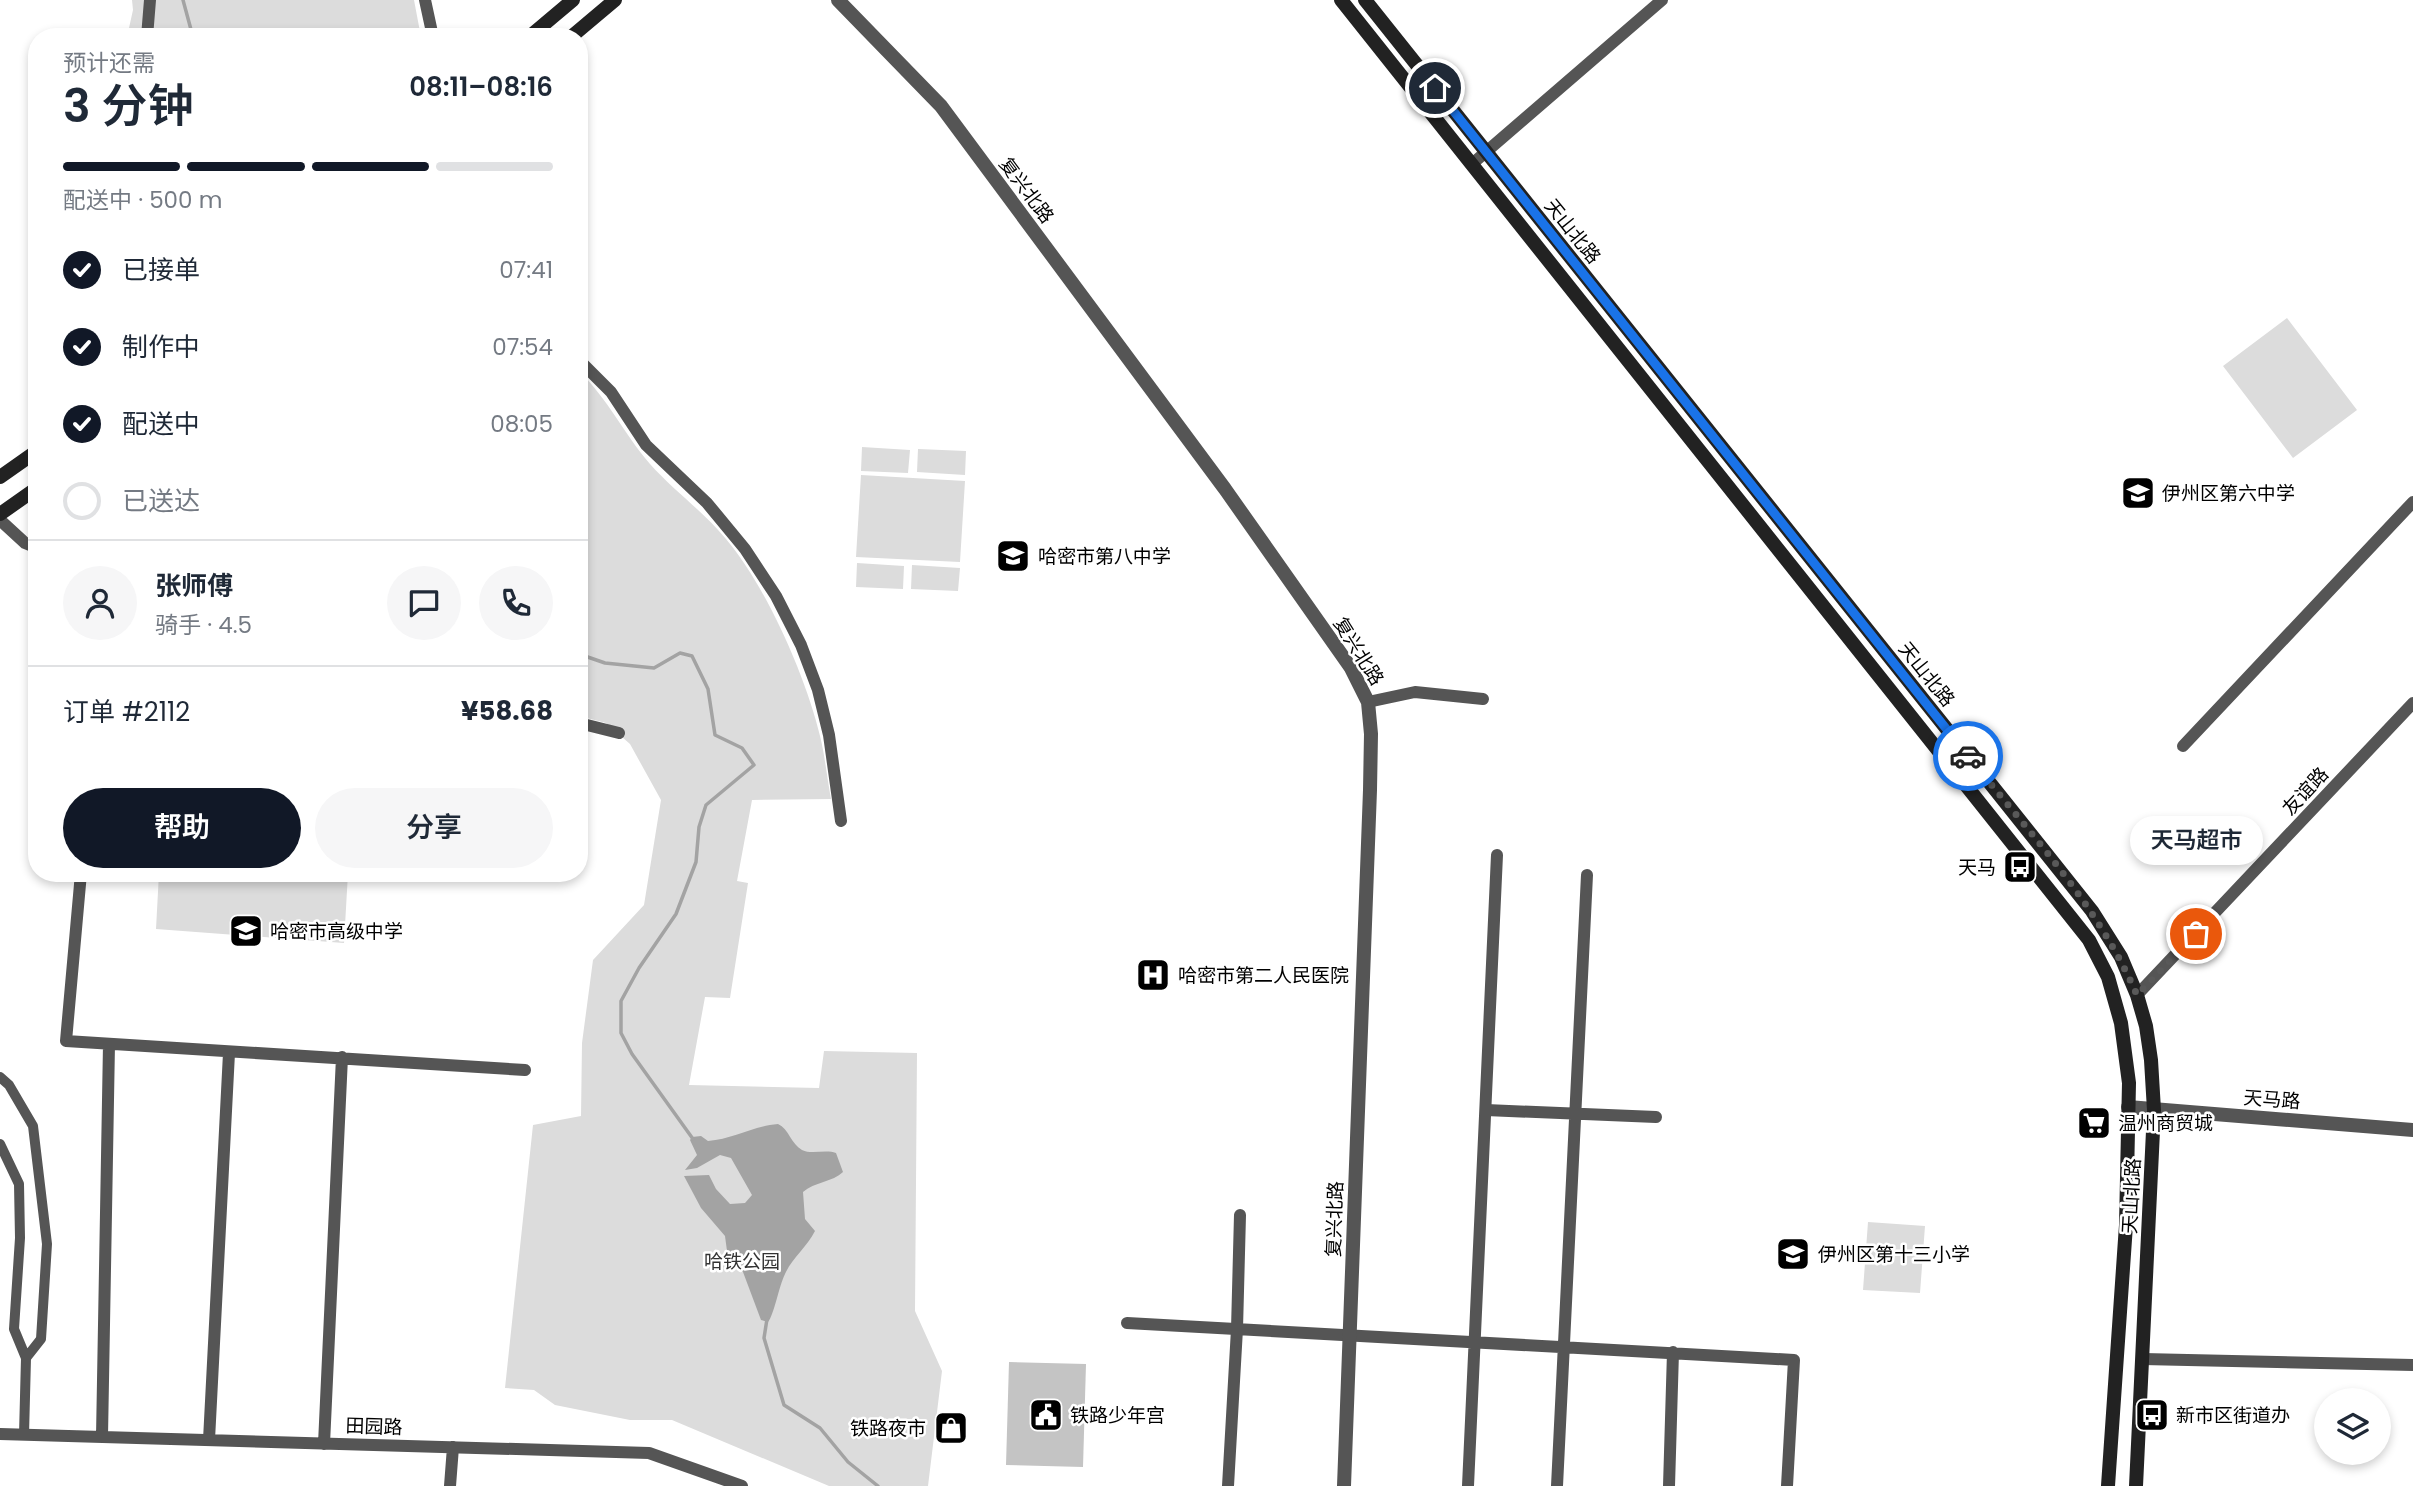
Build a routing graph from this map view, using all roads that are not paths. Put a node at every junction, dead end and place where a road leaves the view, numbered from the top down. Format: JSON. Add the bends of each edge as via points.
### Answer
{"nodes":[{"id":1,"x":150,"y":0,"type":"edge"},
{"id":2,"x":425,"y":0,"type":"edge"},
{"id":3,"x":573,"y":0,"type":"edge"},
{"id":4,"x":615,"y":0,"type":"edge"},
{"id":5,"x":838,"y":0,"type":"edge"},
{"id":6,"x":1341,"y":0,"type":"edge"},
{"id":7,"x":1364,"y":0,"type":"edge"},
{"id":8,"x":1662,"y":0,"type":"edge"},
{"id":9,"x":148,"y":28,"type":"edge"},
{"id":10,"x":431,"y":28,"type":"edge"},
{"id":11,"x":540,"y":28,"type":"edge"},
{"id":12,"x":582,"y":28,"type":"edge"},
{"id":13,"x":1486,"y":152,"type":"junction"},
{"id":14,"x":1472,"y":164,"type":"junction"},
{"id":15,"x":588,"y":369,"type":"edge"},
{"id":16,"x":28,"y":457,"type":"edge"},
{"id":17,"x":0,"y":477,"type":"edge"},
{"id":18,"x":28,"y":494,"type":"edge"},
{"id":19,"x":2413,"y":502,"type":"edge"},
{"id":20,"x":0,"y":514,"type":"edge"},
{"id":21,"x":0,"y":520,"type":"edge"},
{"id":22,"x":28,"y":544,"type":"edge"},
{"id":23,"x":1483,"y":699,"type":"dead end"},
{"id":24,"x":1368,"y":702,"type":"junction"},
{"id":25,"x":2413,"y":703,"type":"edge"},
{"id":26,"x":588,"y":725,"type":"edge"},
{"id":27,"x":619,"y":733,"type":"dead end"},
{"id":28,"x":2183,"y":746,"type":"dead end"},
{"id":29,"x":841,"y":821,"type":"dead end"},
{"id":30,"x":1497,"y":855,"type":"dead end"},
{"id":31,"x":1587,"y":875,"type":"dead end"},
{"id":32,"x":80,"y":882,"type":"edge"},
{"id":33,"x":2137,"y":995,"type":"junction"},
{"id":34,"x":109,"y":1044,"type":"junction"},
{"id":35,"x":229,"y":1053,"type":"junction"},
{"id":36,"x":342,"y":1057,"type":"dead end"},
{"id":37,"x":525,"y":1070,"type":"dead end"},
{"id":38,"x":0,"y":1077,"type":"edge"},
{"id":39,"x":2128,"y":1107,"type":"junction"},
{"id":40,"x":1486,"y":1110,"type":"junction"},
{"id":41,"x":2154,"y":1110,"type":"junction"},
{"id":42,"x":1576,"y":1115,"type":"junction"},
{"id":43,"x":1656,"y":1117,"type":"dead end"},
{"id":44,"x":2413,"y":1130,"type":"edge"},
{"id":45,"x":0,"y":1144,"type":"edge"},
{"id":46,"x":1240,"y":1215,"type":"dead end"},
{"id":47,"x":1127,"y":1323,"type":"dead end"},
{"id":48,"x":1237,"y":1329,"type":"junction"},
{"id":49,"x":1349,"y":1335,"type":"junction"},
{"id":50,"x":1475,"y":1342,"type":"junction"},
{"id":51,"x":1565,"y":1347,"type":"junction"},
{"id":52,"x":1673,"y":1352,"type":"junction"},
{"id":53,"x":26,"y":1358,"type":"junction"},
{"id":54,"x":2143,"y":1359,"type":"junction"},
{"id":55,"x":2413,"y":1365,"type":"edge"},
{"id":56,"x":0,"y":1434,"type":"edge"},
{"id":57,"x":24,"y":1435,"type":"junction"},
{"id":58,"x":102,"y":1437,"type":"junction"},
{"id":59,"x":209,"y":1440,"type":"junction"},
{"id":60,"x":324,"y":1444,"type":"junction"},
{"id":61,"x":453,"y":1447,"type":"junction"},
{"id":62,"x":450,"y":1486,"type":"edge"},
{"id":63,"x":742,"y":1486,"type":"edge"},
{"id":64,"x":1228,"y":1486,"type":"edge"},
{"id":65,"x":1344,"y":1486,"type":"edge"},
{"id":66,"x":1468,"y":1486,"type":"edge"},
{"id":67,"x":1557,"y":1486,"type":"edge"},
{"id":68,"x":1669,"y":1486,"type":"edge"},
{"id":69,"x":1787,"y":1486,"type":"edge"},
{"id":70,"x":2108,"y":1486,"type":"edge"},
{"id":71,"x":2136,"y":1486,"type":"edge"}],
"edges":[{"from":1,"to":9,"type":"street"},
{"from":2,"to":10,"type":"street"},
{"from":3,"to":11,"type":"main road"},
{"from":4,"to":12,"type":"main road"},
{"from":5,"to":24,"type":"street","name":"复兴北路","via":[[941,106],[1226,489],[1351,668]]},
{"from":6,"to":14,"type":"main road"},
{"from":7,"to":13,"type":"main road","name":"天山北路"},
{"from":8,"to":13,"type":"street"},
{"from":13,"to":14,"type":"street"},
{"from":13,"to":33,"type":"main road","name":"天山北路","via":[[2092,911],[2121,957]]},
{"from":14,"to":39,"type":"main road","via":[[2089,940],[2108,978],[2121,1023]]},
{"from":15,"to":29,"type":"street","via":[[611,392],[646,445],[737,539],[776,596],[818,691]]},
{"from":16,"to":17,"type":"main road"},
{"from":18,"to":20,"type":"main road"},
{"from":19,"to":28,"type":"street"},
{"from":21,"to":22,"type":"street"},
{"from":23,"to":24,"type":"street","via":[[1415,692]]},
{"from":24,"to":49,"type":"street","name":"复兴北路","via":[[1370,790]]},
{"from":25,"to":33,"type":"street","name":"友谊路"},
{"from":26,"to":27,"type":"street"},
{"from":30,"to":40,"type":"street"},
{"from":31,"to":42,"type":"street"},
{"from":32,"to":34,"type":"street","via":[[65,1041]]},
{"from":33,"to":41,"type":"main road","name":"天山北路","via":[[2146,1026]]},
{"from":34,"to":35,"type":"street"},
{"from":34,"to":58,"type":"street"},
{"from":35,"to":37,"type":"street"},
{"from":35,"to":59,"type":"street"},
{"from":36,"to":60,"type":"street"},
{"from":38,"to":53,"type":"street","via":[[33,1126],[47,1244],[41,1339]]},
{"from":39,"to":41,"type":"street","name":"天马路"},
{"from":39,"to":70,"type":"main road","via":[[2126,1225]]},
{"from":40,"to":42,"type":"street"},
{"from":40,"to":50,"type":"street"},
{"from":41,"to":44,"type":"street","name":"天马路"},
{"from":41,"to":54,"type":"main road","name":"天山北路"},
{"from":42,"to":43,"type":"street"},
{"from":42,"to":51,"type":"street"},
{"from":45,"to":53,"type":"street","via":[[19,1184],[14,1329]]},
{"from":46,"to":48,"type":"street"},
{"from":47,"to":48,"type":"street"},
{"from":48,"to":49,"type":"street"},
{"from":48,"to":64,"type":"street"},
{"from":49,"to":50,"type":"street"},
{"from":49,"to":65,"type":"street","name":"复兴北路"},
{"from":50,"to":51,"type":"street"},
{"from":50,"to":66,"type":"street"},
{"from":51,"to":52,"type":"street"},
{"from":51,"to":67,"type":"street"},
{"from":52,"to":68,"type":"street"},
{"from":52,"to":69,"type":"street","via":[[1794,1360]]},
{"from":53,"to":57,"type":"street"},
{"from":54,"to":55,"type":"street"},
{"from":54,"to":71,"type":"main road","name":"天山北路"},
{"from":56,"to":57,"type":"street","name":"田园路"},
{"from":57,"to":58,"type":"street","name":"田园路"},
{"from":58,"to":59,"type":"street","name":"田园路"},
{"from":59,"to":60,"type":"street","name":"田园路"},
{"from":60,"to":61,"type":"street","name":"田园路"},
{"from":61,"to":62,"type":"street"},
{"from":61,"to":63,"type":"street","name":"田园路","via":[[649,1453]]}]}
